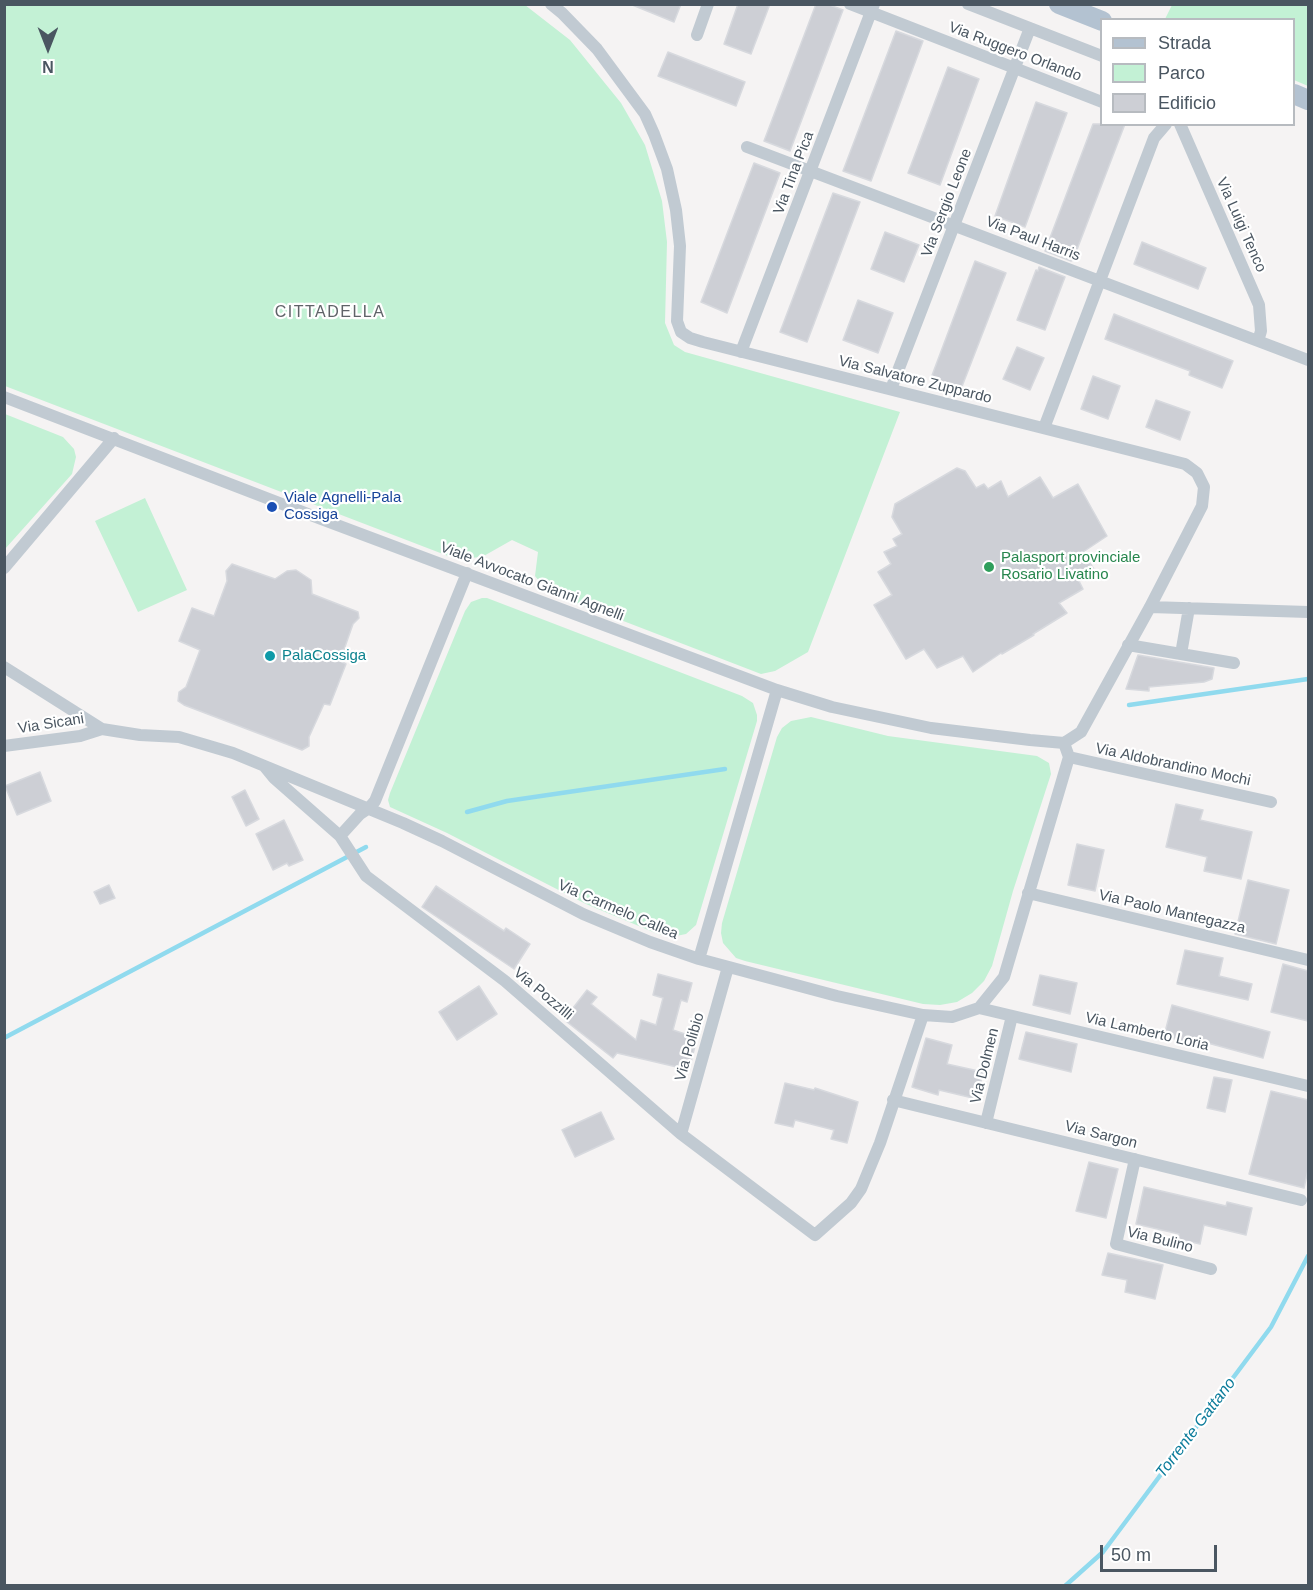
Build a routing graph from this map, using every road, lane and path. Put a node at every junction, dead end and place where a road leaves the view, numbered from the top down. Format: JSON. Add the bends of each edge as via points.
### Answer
{"nodes":[{"id":1,"x":551,"y":4,"type":"edge"},
{"id":2,"x":708,"y":4,"type":"edge"},
{"id":3,"x":850,"y":4,"type":"edge"},
{"id":4,"x":968,"y":4,"type":"edge"},
{"id":5,"x":1059,"y":4,"type":"edge"},
{"id":6,"x":873,"y":9,"type":"edge"},
{"id":7,"x":1100,"y":21,"type":"edge"},
{"id":8,"x":1030,"y":28,"type":"junction"},
{"id":9,"x":697,"y":35,"type":"dead end"},
{"id":10,"x":1100,"y":56,"type":"edge"},
{"id":11,"x":1015,"y":68,"type":"junction"},
{"id":12,"x":1100,"y":102,"type":"edge"},
{"id":13,"x":1162,"y":126,"type":"edge"},
{"id":14,"x":1181,"y":126,"type":"edge"},
{"id":15,"x":747,"y":147,"type":"dead end"},
{"id":16,"x":810,"y":171,"type":"junction"},
{"id":17,"x":954,"y":226,"type":"junction"},
{"id":18,"x":1098,"y":280,"type":"junction"},
{"id":19,"x":1258,"y":341,"type":"junction"},
{"id":20,"x":741,"y":352,"type":"junction"},
{"id":21,"x":1308,"y":360,"type":"edge"},
{"id":22,"x":891,"y":390,"type":"junction"},
{"id":23,"x":4,"y":397,"type":"edge"},
{"id":24,"x":1044,"y":428,"type":"junction"},
{"id":25,"x":114,"y":438,"type":"junction"},
{"id":26,"x":4,"y":568,"type":"edge"},
{"id":27,"x":467,"y":573,"type":"junction"},
{"id":28,"x":1150,"y":608,"type":"junction"},
{"id":29,"x":1189,"y":608,"type":"junction"},
{"id":30,"x":1308,"y":612,"type":"edge"},
{"id":31,"x":1128,"y":645,"type":"junction"},
{"id":32,"x":1181,"y":654,"type":"junction"},
{"id":33,"x":1234,"y":663,"type":"dead end"},
{"id":34,"x":4,"y":667,"type":"edge"},
{"id":35,"x":777,"y":690,"type":"junction"},
{"id":36,"x":102,"y":729,"type":"junction"},
{"id":37,"x":1064,"y":742,"type":"junction"},
{"id":38,"x":4,"y":746,"type":"edge"},
{"id":39,"x":1069,"y":757,"type":"junction"},
{"id":40,"x":264,"y":766,"type":"junction"},
{"id":41,"x":1271,"y":802,"type":"dead end"},
{"id":42,"x":369,"y":808,"type":"junction"},
{"id":43,"x":340,"y":836,"type":"junction"},
{"id":44,"x":1029,"y":893,"type":"junction"},
{"id":45,"x":699,"y":959,"type":"junction"},
{"id":46,"x":1308,"y":960,"type":"edge"},
{"id":47,"x":728,"y":967,"type":"junction"},
{"id":48,"x":979,"y":1008,"type":"junction"},
{"id":49,"x":923,"y":1015,"type":"junction"},
{"id":50,"x":1012,"y":1016,"type":"junction"},
{"id":51,"x":1308,"y":1086,"type":"edge"},
{"id":52,"x":893,"y":1100,"type":"junction"},
{"id":53,"x":986,"y":1123,"type":"junction"},
{"id":54,"x":681,"y":1134,"type":"junction"},
{"id":55,"x":1135,"y":1160,"type":"junction"},
{"id":56,"x":1301,"y":1200,"type":"dead end"},
{"id":57,"x":1211,"y":1269,"type":"dead end"}],
"edges":[{"from":1,"to":20,"type":"street","name":"Via Salvatore Zuppardo","via":[[597,49],[645,114],[654,134],[676,210],[680,246],[677,321],[681,332]]},
{"from":2,"to":9,"type":"street"},
{"from":3,"to":6,"type":"street","name":"Via Ruggero Orlando"},
{"from":4,"to":8,"type":"street"},
{"from":5,"to":7,"type":"main road"},
{"from":6,"to":11,"type":"street","name":"Via Ruggero Orlando"},
{"from":6,"to":16,"type":"street","name":"Via Tina Pica"},
{"from":8,"to":10,"type":"street"},
{"from":8,"to":11,"type":"street","name":"Via Sergio Leone"},
{"from":11,"to":12,"type":"street","name":"Via Ruggero Orlando"},
{"from":11,"to":17,"type":"street","name":"Via Sergio Leone"},
{"from":13,"to":18,"type":"street","via":[[1154,138]]},
{"from":14,"to":19,"type":"street","name":"Via Luigi Tenco","via":[[1259,304]]},
{"from":15,"to":16,"type":"street","name":"Via Paul Harris"},
{"from":16,"to":17,"type":"street","name":"Via Paul Harris"},
{"from":16,"to":20,"type":"street","name":"Via Tina Pica"},
{"from":17,"to":18,"type":"street","name":"Via Paul Harris"},
{"from":17,"to":22,"type":"street","name":"Via Sergio Leone"},
{"from":18,"to":19,"type":"street","name":"Via Paul Harris"},
{"from":18,"to":24,"type":"street"},
{"from":19,"to":21,"type":"street","name":"Via Paul Harris"},
{"from":20,"to":22,"type":"street","name":"Via Salvatore Zuppardo"},
{"from":22,"to":24,"type":"street","name":"Via Salvatore Zuppardo"},
{"from":23,"to":25,"type":"street","name":"Viale Avvocato Gianni Agnelli"},
{"from":24,"to":28,"type":"street","name":"Via Salvatore Zuppardo","via":[[1185,464],[1197,473],[1204,487],[1202,506]]},
{"from":25,"to":26,"type":"street"},
{"from":25,"to":27,"type":"street","name":"Viale Avvocato Gianni Agnelli"},
{"from":27,"to":35,"type":"street","name":"Viale Avvocato Gianni Agnelli"},
{"from":27,"to":42,"type":"street"},
{"from":28,"to":29,"type":"street"},
{"from":28,"to":31,"type":"street","name":"Via Salvatore Zuppardo"},
{"from":29,"to":30,"type":"street"},
{"from":29,"to":32,"type":"street"},
{"from":31,"to":32,"type":"street"},
{"from":31,"to":37,"type":"street","name":"Via Salvatore Zuppardo","via":[[1081,732]]},
{"from":32,"to":33,"type":"street"},
{"from":34,"to":36,"type":"street","name":"Via Carmelo Callea"},
{"from":35,"to":37,"type":"street","name":"Viale Avvocato Gianni Agnelli","via":[[832,707],[931,728]]},
{"from":35,"to":45,"type":"street"},
{"from":36,"to":38,"type":"street","name":"Via Sicani","via":[[80,736]]},
{"from":36,"to":40,"type":"street","name":"Via Carmelo Callea","via":[[179,737]]},
{"from":37,"to":39,"type":"street"},
{"from":39,"to":41,"type":"street","name":"Via Aldobrandino Mochi"},
{"from":39,"to":44,"type":"street"},
{"from":40,"to":42,"type":"street","name":"Via Carmelo Callea"},
{"from":40,"to":43,"type":"street","name":"Via Pozzilli"},
{"from":42,"to":43,"type":"street"},
{"from":42,"to":45,"type":"street","name":"Via Carmelo Callea","via":[[583,914]]},
{"from":43,"to":54,"type":"street","name":"Via Pozzilli","via":[[366,876],[505,981]]},
{"from":44,"to":46,"type":"street","name":"Via Paolo Mantegazza"},
{"from":44,"to":48,"type":"street","via":[[1004,977]]},
{"from":45,"to":47,"type":"street","name":"Via Carmelo Callea"},
{"from":47,"to":49,"type":"street","name":"Via Carmelo Callea"},
{"from":47,"to":54,"type":"street","name":"Via Polibio"},
{"from":48,"to":49,"type":"street","name":"Via Carmelo Callea","via":[[952,1017]]},
{"from":48,"to":50,"type":"street","name":"Via Lamberto Loria"},
{"from":49,"to":52,"type":"street"},
{"from":50,"to":51,"type":"street","name":"Via Lamberto Loria"},
{"from":50,"to":53,"type":"street","name":"Via Dolmen"},
{"from":52,"to":53,"type":"street","name":"Via Sargon"},
{"from":52,"to":54,"type":"street","name":"Via Pozzilli","via":[[861,1189],[815,1235]]},
{"from":53,"to":55,"type":"street","name":"Via Sargon"},
{"from":55,"to":56,"type":"street","name":"Via Sargon"},
{"from":55,"to":57,"type":"street","name":"Via Bulino","via":[[1116,1244]]}]}
